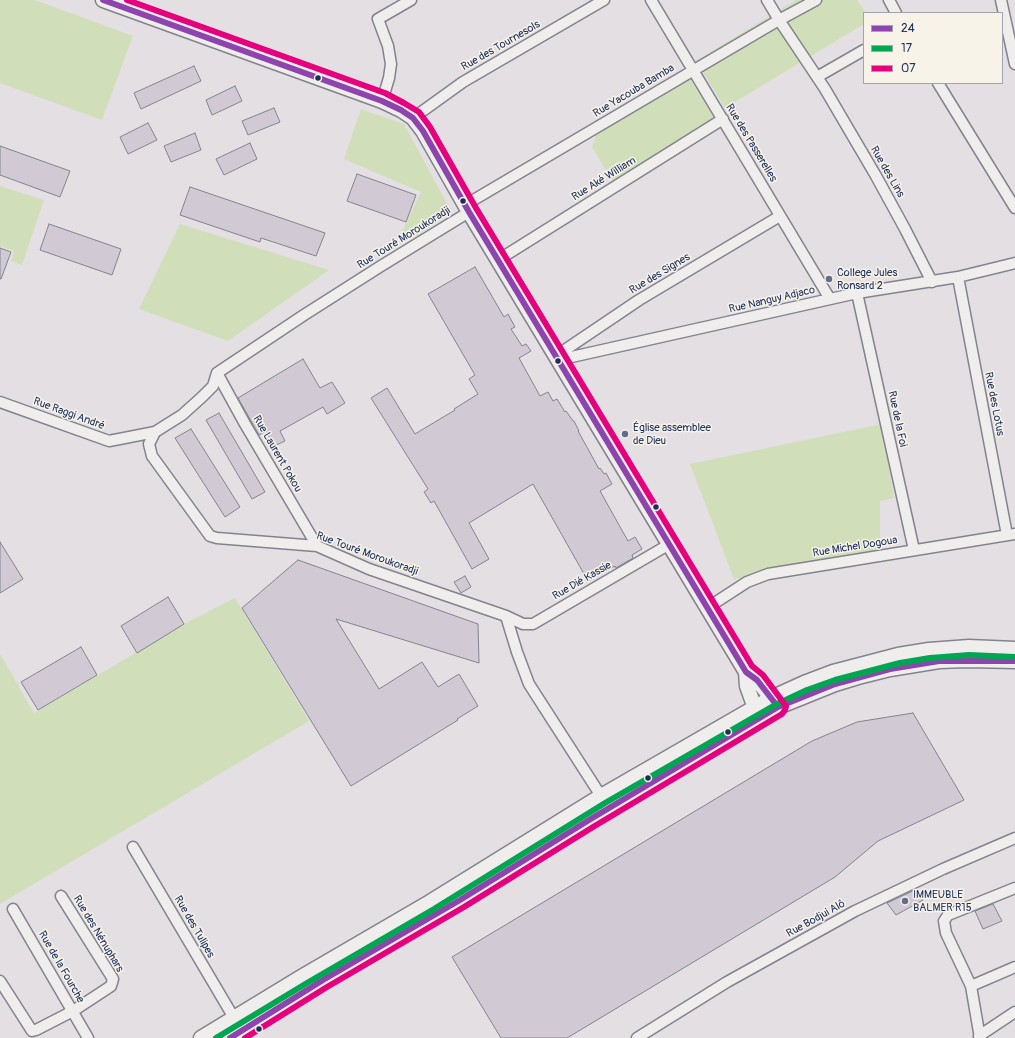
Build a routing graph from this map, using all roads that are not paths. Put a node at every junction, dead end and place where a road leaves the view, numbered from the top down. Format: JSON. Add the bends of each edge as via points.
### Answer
{"nodes":[{"id":1,"x":103,"y":0,"type":"edge"},
{"id":2,"x":411,"y":0,"type":"edge"},
{"id":3,"x":604,"y":0,"type":"edge"},
{"id":4,"x":651,"y":0,"type":"edge"},
{"id":5,"x":767,"y":0,"type":"edge"},
{"id":6,"x":816,"y":0,"type":"edge"},
{"id":7,"x":889,"y":0,"type":"edge"},
{"id":8,"x":1001,"y":0,"type":"edge"},
{"id":9,"x":895,"y":12,"type":"edge"},
{"id":10,"x":778,"y":20,"type":"junction"},
{"id":11,"x":863,"y":51,"type":"edge"},
{"id":12,"x":1015,"y":64,"type":"edge"},
{"id":13,"x":694,"y":70,"type":"junction"},
{"id":14,"x":817,"y":76,"type":"junction"},
{"id":15,"x":939,"y":84,"type":"edge"},
{"id":16,"x":382,"y":101,"type":"junction"},
{"id":17,"x":413,"y":118,"type":"junction"},
{"id":18,"x":723,"y":119,"type":"junction"},
{"id":19,"x":1015,"y":208,"type":"edge"},
{"id":20,"x":467,"y":209,"type":"junction"},
{"id":21,"x":780,"y":216,"type":"junction"},
{"id":22,"x":498,"y":260,"type":"junction"},
{"id":23,"x":1015,"y":263,"type":"edge"},
{"id":24,"x":958,"y":277,"type":"junction"},
{"id":25,"x":932,"y":282,"type":"junction"},
{"id":26,"x":857,"y":292,"type":"junction"},
{"id":27,"x":830,"y":299,"type":"junction"},
{"id":28,"x":557,"y":358,"type":"junction"},
{"id":29,"x":217,"y":373,"type":"junction"},
{"id":30,"x":0,"y":402,"type":"edge"},
{"id":31,"x":155,"y":432,"type":"junction"},
{"id":32,"x":1011,"y":534,"type":"edge"},
{"id":33,"x":668,"y":545,"type":"junction"},
{"id":34,"x":317,"y":546,"type":"junction"},
{"id":35,"x":914,"y":550,"type":"junction"},
{"id":36,"x":706,"y":608,"type":"junction"},
{"id":37,"x":506,"y":616,"type":"junction"},
{"id":38,"x":1015,"y":649,"type":"edge"},
{"id":39,"x":1015,"y":661,"type":"edge"},
{"id":40,"x":746,"y":672,"type":"junction"},
{"id":41,"x":775,"y":702,"type":"junction"},
{"id":42,"x":756,"y":712,"type":"junction"},
{"id":43,"x":601,"y":796,"type":"junction"},
{"id":44,"x":1015,"y":838,"type":"edge"},
{"id":45,"x":133,"y":847,"type":"dead end"},
{"id":46,"x":1015,"y":888,"type":"edge"},
{"id":47,"x":61,"y":896,"type":"dead end"},
{"id":48,"x":13,"y":909,"type":"dead end"},
{"id":49,"x":1015,"y":967,"type":"edge"},
{"id":50,"x":0,"y":982,"type":"edge"},
{"id":51,"x":971,"y":986,"type":"junction"},
{"id":52,"x":73,"y":1011,"type":"junction"},
{"id":53,"x":1015,"y":1012,"type":"edge"},
{"id":54,"x":234,"y":1018,"type":"junction"},
{"id":55,"x":980,"y":1037,"type":"edge"},
{"id":56,"x":88,"y":1038,"type":"edge"},
{"id":57,"x":202,"y":1038,"type":"edge"},
{"id":58,"x":230,"y":1038,"type":"edge"},
{"id":59,"x":637,"y":1038,"type":"edge"}],
"edges":[{"from":1,"to":16,"type":"main road"},
{"from":2,"to":16,"type":"street","via":[[378,19],[388,46],[391,64]]},
{"from":3,"to":17,"type":"street","name":"Rue des Tournesols","via":[[463,82]]},
{"from":4,"to":13,"type":"street","name":"Rue des Passerelles"},
{"from":5,"to":10,"type":"street","name":"Rue des Lins"},
{"from":6,"to":10,"type":"street","name":"Rue Yacouba Bamba"},
{"from":7,"to":9,"type":"street"},
{"from":8,"to":12,"type":"street"},
{"from":10,"to":13,"type":"street","name":"Rue Yacouba Bamba"},
{"from":10,"to":14,"type":"street","name":"Rue des Lins"},
{"from":11,"to":14,"type":"street"},
{"from":13,"to":18,"type":"street","name":"Rue des Passerelles"},
{"from":13,"to":20,"type":"street","name":"Rue Yacouba Bamba"},
{"from":14,"to":25,"type":"street","name":"Rue des Lins","via":[[876,176]]},
{"from":15,"to":19,"type":"street"},
{"from":16,"to":17,"type":"main road"},
{"from":17,"to":20,"type":"main road"},
{"from":18,"to":21,"type":"street","name":"Rue des Passerelles"},
{"from":18,"to":22,"type":"street","name":"Rue Aké William"},
{"from":20,"to":22,"type":"main road"},
{"from":20,"to":29,"type":"street","name":"Rue Touré Moroukoradji"},
{"from":21,"to":27,"type":"street","name":"Rue des Passerelles"},
{"from":21,"to":28,"type":"street","name":"Rue des Signes","via":[[639,300]]},
{"from":22,"to":28,"type":"main road"},
{"from":23,"to":24,"type":"street","name":"Rue Nanguy Adjaco"},
{"from":24,"to":25,"type":"street","name":"Rue Nanguy Adjaco"},
{"from":24,"to":32,"type":"street","name":"Rue des Lotus"},
{"from":25,"to":26,"type":"street","name":"Rue Nanguy Adjaco"},
{"from":26,"to":27,"type":"street","name":"Rue Nanguy Adjaco"},
{"from":26,"to":35,"type":"street","name":"Rue de la Foi"},
{"from":27,"to":28,"type":"street","name":"Rue Nanguy Adjaco"},
{"from":28,"to":33,"type":"main road"},
{"from":29,"to":31,"type":"street","via":[[213,386],[202,397],[182,416]]},
{"from":29,"to":34,"type":"street","name":"Rue Laurent Pokou"},
{"from":30,"to":31,"type":"street","name":"Rue Raggi André","via":[[109,441]]},
{"from":31,"to":34,"type":"street","name":"Rue Touré Moroukoradji","via":[[149,444],[152,456],[210,536]]},
{"from":32,"to":35,"type":"street","name":"Rue Michel Dogoua"},
{"from":33,"to":36,"type":"main road"},
{"from":33,"to":37,"type":"street","name":"Rue Dié Kassie","via":[[533,624],[523,624]]},
{"from":34,"to":37,"type":"street","name":"Rue Touré Moroukoradji","via":[[369,569]]},
{"from":35,"to":36,"type":"street","name":"Rue Michel Dogoua","via":[[768,574],[747,582]]},
{"from":36,"to":40,"type":"main road"},
{"from":37,"to":43,"type":"street","via":[[529,684]]},
{"from":38,"to":41,"type":"main road","via":[[969,647],[898,655],[804,683]]},
{"from":39,"to":41,"type":"main road","via":[[939,661],[909,665],[858,677]]},
{"from":40,"to":41,"type":"main road","via":[[757,680]]},
{"from":40,"to":42,"type":"main road","via":[[747,686]]},
{"from":41,"to":42,"type":"main road"},
{"from":42,"to":43,"type":"main road"},
{"from":42,"to":58,"type":"main road","via":[[460,900]]},
{"from":43,"to":54,"type":"main road","via":[[430,902]]},
{"from":44,"to":59,"type":"street","name":"Rue Bodjui Alô","via":[[855,911],[727,982]]},
{"from":45,"to":54,"type":"street","name":"Rue des Tulipes"},
{"from":46,"to":51,"type":"street","via":[[948,915],[944,921],[946,933]]},
{"from":47,"to":52,"type":"street","name":"Rue des Nénuphars","via":[[113,979],[111,986]]},
{"from":48,"to":52,"type":"street","name":"Rue de la Fourche"},
{"from":49,"to":51,"type":"street"},
{"from":50,"to":52,"type":"street","name":"Rue des Nénuphars","via":[[32,1031]]},
{"from":51,"to":55,"type":"street"},
{"from":52,"to":56,"type":"street","name":"Rue de la Fourche"},
{"from":53,"to":55,"type":"street"},
{"from":54,"to":57,"type":"main road"}]}
